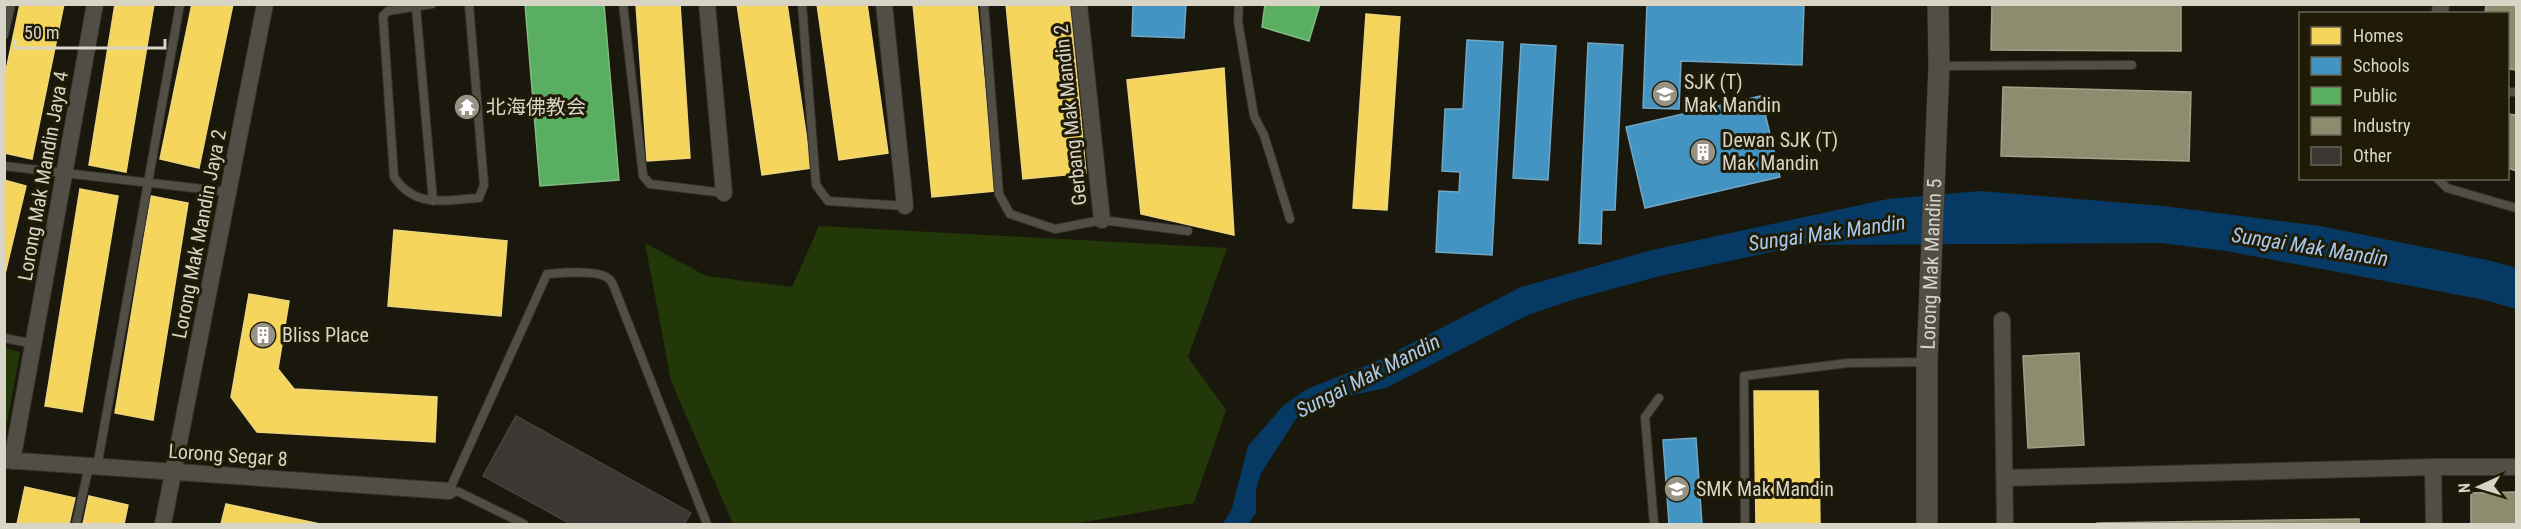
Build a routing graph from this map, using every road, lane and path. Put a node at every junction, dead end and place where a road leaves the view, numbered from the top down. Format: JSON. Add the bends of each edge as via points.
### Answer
{"nodes":[{"id":1,"x":11,"y":4,"type":"edge"},
{"id":2,"x":95,"y":4,"type":"edge"},
{"id":3,"x":180,"y":4,"type":"edge"},
{"id":4,"x":265,"y":4,"type":"edge"},
{"id":5,"x":432,"y":4,"type":"edge"},
{"id":6,"x":469,"y":4,"type":"edge"},
{"id":7,"x":623,"y":4,"type":"edge"},
{"id":8,"x":707,"y":4,"type":"edge"},
{"id":9,"x":802,"y":4,"type":"edge"},
{"id":10,"x":884,"y":4,"type":"edge"},
{"id":11,"x":984,"y":4,"type":"edge"},
{"id":12,"x":1079,"y":4,"type":"edge"},
{"id":13,"x":1239,"y":4,"type":"edge"},
{"id":14,"x":1938,"y":4,"type":"edge"},
{"id":15,"x":416,"y":7,"type":"junction"},
{"id":16,"x":4,"y":35,"type":"edge"},
{"id":17,"x":2132,"y":65,"type":"dead end"},
{"id":18,"x":1939,"y":66,"type":"junction"},
{"id":19,"x":4,"y":166,"type":"edge"},
{"id":20,"x":65,"y":173,"type":"junction"},
{"id":21,"x":2439,"y":180,"type":"edge"},
{"id":22,"x":148,"y":182,"type":"junction"},
{"id":23,"x":229,"y":192,"type":"junction"},
{"id":24,"x":724,"y":193,"type":"joint"},
{"id":25,"x":433,"y":201,"type":"junction"},
{"id":26,"x":905,"y":206,"type":"joint"},
{"id":27,"x":2517,"y":208,"type":"edge"},
{"id":28,"x":1290,"y":219,"type":"dead end"},
{"id":29,"x":1102,"y":220,"type":"junction"},
{"id":30,"x":1188,"y":231,"type":"dead end"},
{"id":31,"x":2002,"y":320,"type":"dead end"},
{"id":32,"x":4,"y":338,"type":"edge"},
{"id":33,"x":34,"y":344,"type":"junction"},
{"id":34,"x":1928,"y":362,"type":"junction"},
{"id":35,"x":1659,"y":399,"type":"dead end"},
{"id":36,"x":7,"y":460,"type":"edge"},
{"id":37,"x":93,"y":466,"type":"junction"},
{"id":38,"x":2433,"y":467,"type":"junction"},
{"id":39,"x":2517,"y":467,"type":"edge"},
{"id":40,"x":175,"y":472,"type":"junction"},
{"id":41,"x":2004,"y":478,"type":"junction"},
{"id":42,"x":449,"y":491,"type":"junction"},
{"id":43,"x":76,"y":525,"type":"edge"},
{"id":44,"x":163,"y":525,"type":"edge"},
{"id":45,"x":525,"y":525,"type":"edge"},
{"id":46,"x":707,"y":525,"type":"edge"},
{"id":47,"x":1654,"y":525,"type":"edge"},
{"id":48,"x":1745,"y":525,"type":"edge"},
{"id":49,"x":1927,"y":525,"type":"edge"},
{"id":50,"x":2004,"y":525,"type":"edge"},
{"id":51,"x":2434,"y":525,"type":"edge"}],
"edges":[{"from":1,"to":16,"type":"lane"},
{"from":2,"to":20,"type":"street","name":"Lorong Mak Mandin Jaya 4"},
{"from":3,"to":22,"type":"lane"},
{"from":4,"to":23,"type":"street","name":"Lorong Mak Mandin Jaya 2"},
{"from":5,"to":15,"type":"lane"},
{"from":6,"to":25,"type":"lane","via":[[484,185],[479,198]]},
{"from":7,"to":24,"type":"lane","via":[[643,176],[650,184]]},
{"from":8,"to":24,"type":"street"},
{"from":9,"to":26,"type":"lane","via":[[816,185],[828,201]]},
{"from":10,"to":26,"type":"street"},
{"from":11,"to":29,"type":"lane","via":[[999,194],[1010,214],[1055,229]]},
{"from":12,"to":29,"type":"street","name":"Gerbang Mak Mandin 2"},
{"from":13,"to":28,"type":"lane","via":[[1238,21],[1254,116],[1264,135]]},
{"from":14,"to":18,"type":"street","name":"Lorong Mak Mandin 5"},
{"from":15,"to":25,"type":"lane"},
{"from":15,"to":25,"type":"lane","via":[[388,11],[384,16],[394,177],[404,191]]},
{"from":17,"to":18,"type":"lane"},
{"from":18,"to":34,"type":"street","name":"Lorong Mak Mandin 5"},
{"from":19,"to":20,"type":"lane"},
{"from":20,"to":22,"type":"lane"},
{"from":20,"to":33,"type":"street","name":"Lorong Mak Mandin Jaya 4"},
{"from":21,"to":27,"type":"lane","via":[[2447,188]]},
{"from":22,"to":23,"type":"lane"},
{"from":22,"to":37,"type":"lane"},
{"from":23,"to":40,"type":"street","name":"Lorong Mak Mandin Jaya 2"},
{"from":29,"to":30,"type":"lane"},
{"from":31,"to":41,"type":"street"},
{"from":32,"to":33,"type":"lane"},
{"from":33,"to":36,"type":"street","name":"Lorong Mak Mandin Jaya 4"},
{"from":34,"to":48,"type":"lane","via":[[1848,363],[1744,376]]},
{"from":34,"to":49,"type":"street","name":"Lorong Mak Mandin 5"},
{"from":35,"to":47,"type":"lane","via":[[1645,417]]},
{"from":36,"to":37,"type":"street","name":"Lorong Segar 8"},
{"from":37,"to":40,"type":"street","name":"Lorong Segar 8"},
{"from":37,"to":43,"type":"lane"},
{"from":38,"to":39,"type":"street"},
{"from":38,"to":41,"type":"street"},
{"from":38,"to":51,"type":"street"},
{"from":40,"to":42,"type":"street","name":"Lorong Segar 8"},
{"from":40,"to":44,"type":"street","name":"Lorong Mak Mandin Jaya 2"},
{"from":41,"to":50,"type":"street"},
{"from":42,"to":45,"type":"lane","via":[[459,492]]},
{"from":42,"to":46,"type":"lane","via":[[547,274],[600,275],[609,278],[614,287]]}]}
